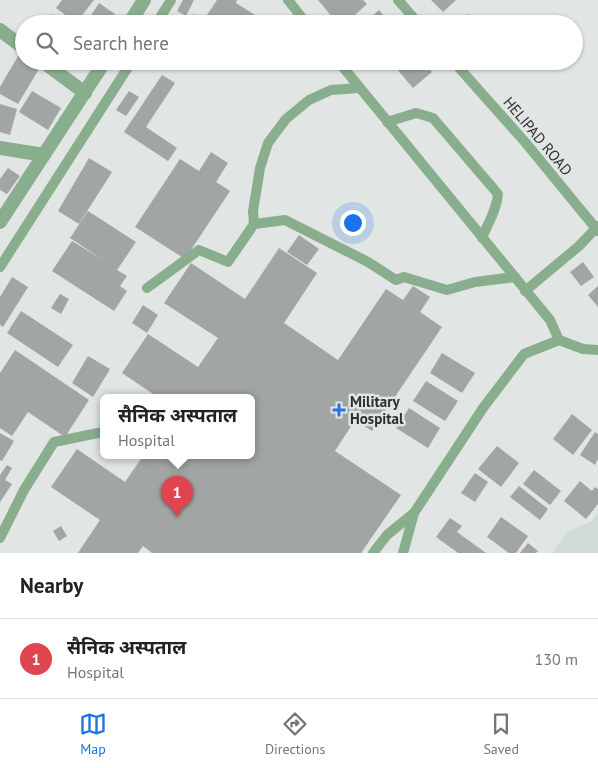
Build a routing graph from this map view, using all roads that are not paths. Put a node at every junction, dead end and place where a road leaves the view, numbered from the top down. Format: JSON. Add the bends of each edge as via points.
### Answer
{"nodes":[{"id":1,"x":144,"y":0,"type":"edge"},
{"id":2,"x":171,"y":0,"type":"edge"},
{"id":3,"x":288,"y":0,"type":"edge"},
{"id":4,"x":398,"y":0,"type":"edge"},
{"id":5,"x":135,"y":15,"type":"edge"},
{"id":6,"x":162,"y":15,"type":"edge"},
{"id":7,"x":300,"y":15,"type":"edge"},
{"id":8,"x":411,"y":15,"type":"edge"},
{"id":9,"x":0,"y":30,"type":"edge"},
{"id":10,"x":15,"y":41,"type":"edge"},
{"id":11,"x":54,"y":70,"type":"edge"},
{"id":12,"x":99,"y":70,"type":"edge"},
{"id":13,"x":126,"y":70,"type":"edge"},
{"id":14,"x":345,"y":70,"type":"edge"},
{"id":15,"x":461,"y":70,"type":"edge"},
{"id":16,"x":360,"y":88,"type":"junction"},
{"id":17,"x":85,"y":93,"type":"junction"},
{"id":18,"x":387,"y":122,"type":"junction"},
{"id":19,"x":0,"y":148,"type":"edge"},
{"id":20,"x":44,"y":155,"type":"junction"},
{"id":21,"x":0,"y":222,"type":"edge"},
{"id":22,"x":254,"y":224,"type":"junction"},
{"id":23,"x":597,"y":228,"type":"edge"},
{"id":24,"x":482,"y":238,"type":"junction"},
{"id":25,"x":0,"y":267,"type":"edge"},
{"id":26,"x":515,"y":277,"type":"junction"},
{"id":27,"x":147,"y":288,"type":"dead end"},
{"id":28,"x":526,"y":291,"type":"junction"},
{"id":29,"x":559,"y":340,"type":"junction"},
{"id":30,"x":598,"y":350,"type":"edge"},
{"id":31,"x":100,"y":433,"type":"edge"},
{"id":32,"x":414,"y":513,"type":"junction"},
{"id":33,"x":0,"y":538,"type":"edge"},
{"id":34,"x":373,"y":553,"type":"edge"},
{"id":35,"x":403,"y":553,"type":"edge"}],
"edges":[{"from":1,"to":5,"type":"street"},
{"from":2,"to":6,"type":"lane"},
{"from":3,"to":7,"type":"lane"},
{"from":4,"to":8,"type":"lane"},
{"from":9,"to":10,"type":"street"},
{"from":11,"to":17,"type":"street"},
{"from":12,"to":17,"type":"street"},
{"from":13,"to":25,"type":"lane"},
{"from":14,"to":16,"type":"lane"},
{"from":15,"to":23,"type":"lane","name":"HELIPAD ROAD"},
{"from":16,"to":18,"type":"lane"},
{"from":16,"to":22,"type":"lane","via":[[332,90],[309,100],[286,119],[268,143],[260,168]]},
{"from":17,"to":20,"type":"street"},
{"from":18,"to":24,"type":"lane"},
{"from":18,"to":24,"type":"lane","via":[[416,113],[433,118],[498,194],[497,206]]},
{"from":19,"to":20,"type":"street"},
{"from":20,"to":21,"type":"street"},
{"from":22,"to":26,"type":"lane","via":[[285,220],[368,262],[396,280],[404,277],[448,290],[475,282]]},
{"from":22,"to":27,"type":"lane","via":[[228,262],[200,250]]},
{"from":23,"to":28,"type":"lane"},
{"from":24,"to":26,"type":"lane"},
{"from":26,"to":28,"type":"lane"},
{"from":28,"to":29,"type":"lane","via":[[550,320]]},
{"from":29,"to":30,"type":"lane","via":[[583,349]]},
{"from":29,"to":32,"type":"lane","via":[[524,354],[483,408]]},
{"from":31,"to":33,"type":"lane","via":[[54,442],[24,490]]},
{"from":32,"to":34,"type":"lane","via":[[387,535]]},
{"from":32,"to":35,"type":"lane"}]}
